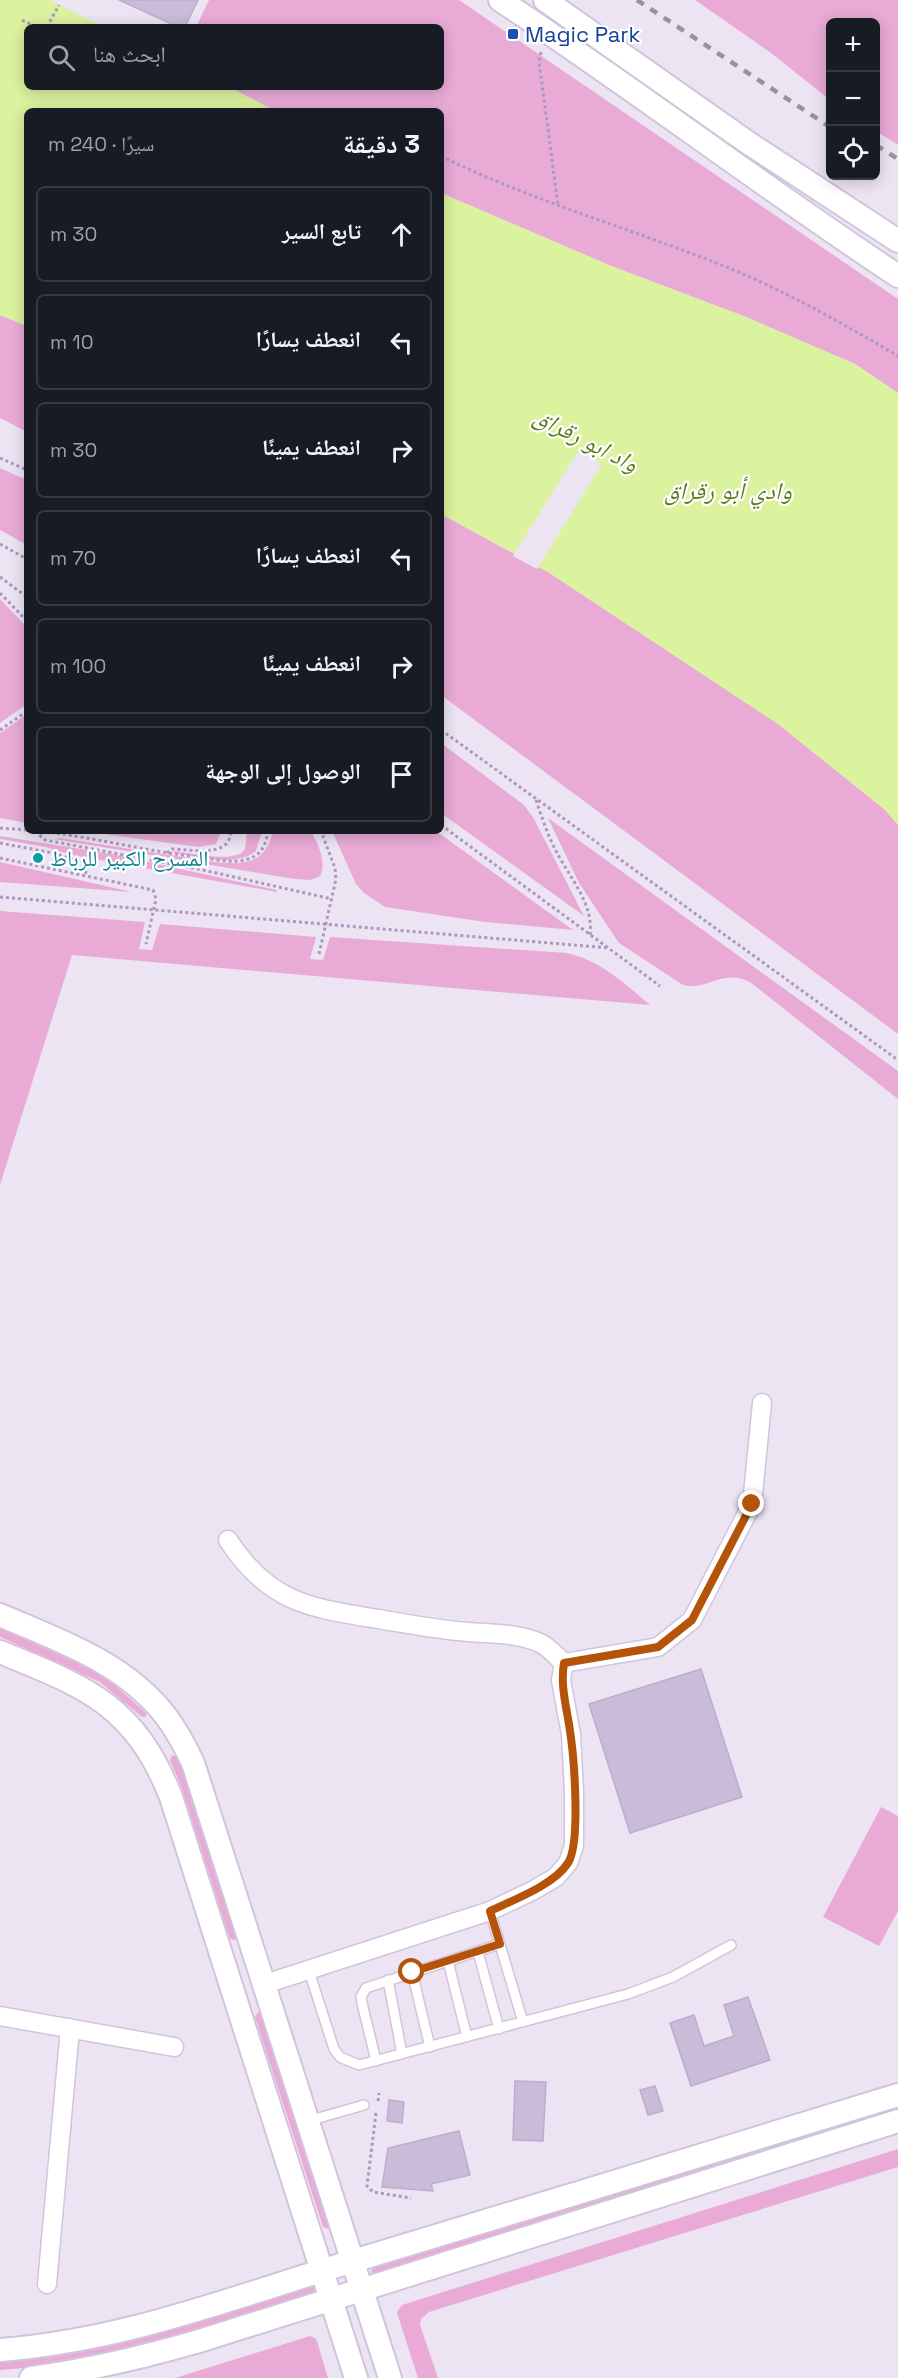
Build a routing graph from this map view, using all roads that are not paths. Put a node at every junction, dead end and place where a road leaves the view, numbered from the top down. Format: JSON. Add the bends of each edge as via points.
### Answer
{"nodes":[{"id":1,"x":500,"y":0,"type":"edge"},
{"id":2,"x":545,"y":0,"type":"edge"},
{"id":3,"x":898,"y":241,"type":"edge"},
{"id":4,"x":898,"y":276,"type":"edge"},
{"id":5,"x":762,"y":1403,"type":"dead end"},
{"id":6,"x":228,"y":1540,"type":"dead end"},
{"id":7,"x":0,"y":1615,"type":"edge"},
{"id":8,"x":0,"y":1652,"type":"edge"},
{"id":9,"x":564,"y":1663,"type":"junction"},
{"id":10,"x":176,"y":1730,"type":"junction"},
{"id":11,"x":149,"y":1750,"type":"junction"},
{"id":12,"x":490,"y":1911,"type":"junction"},
{"id":13,"x":500,"y":1944,"type":"junction"},
{"id":14,"x":731,"y":1945,"type":"dead end"},
{"id":15,"x":478,"y":1952,"type":"junction"},
{"id":16,"x":448,"y":1961,"type":"junction"},
{"id":17,"x":309,"y":1971,"type":"junction"},
{"id":18,"x":412,"y":1972,"type":"junction"},
{"id":19,"x":388,"y":1980,"type":"junction"},
{"id":20,"x":265,"y":1984,"type":"junction"},
{"id":21,"x":0,"y":2016,"type":"edge"},
{"id":22,"x":523,"y":2022,"type":"junction"},
{"id":23,"x":70,"y":2028,"type":"junction"},
{"id":24,"x":499,"y":2029,"type":"junction"},
{"id":25,"x":467,"y":2037,"type":"junction"},
{"id":26,"x":174,"y":2047,"type":"dead end"},
{"id":27,"x":430,"y":2047,"type":"junction"},
{"id":28,"x":402,"y":2054,"type":"junction"},
{"id":29,"x":376,"y":2061,"type":"junction"},
{"id":30,"x":898,"y":2095,"type":"edge"},
{"id":31,"x":364,"y":2105,"type":"dead end"},
{"id":32,"x":308,"y":2121,"type":"junction"},
{"id":33,"x":898,"y":2121,"type":"edge"},
{"id":34,"x":353,"y":2261,"type":"junction"},
{"id":35,"x":322,"y":2270,"type":"junction"},
{"id":36,"x":47,"y":2284,"type":"dead end"},
{"id":37,"x":362,"y":2290,"type":"junction"},
{"id":38,"x":332,"y":2300,"type":"junction"},
{"id":39,"x":0,"y":2350,"type":"edge"},
{"id":40,"x":31,"y":2378,"type":"edge"},
{"id":41,"x":356,"y":2378,"type":"edge"},
{"id":42,"x":390,"y":2378,"type":"edge"}],
"edges":[{"from":1,"to":4,"type":"street"},
{"from":2,"to":3,"type":"street","via":[[747,142]]},
{"from":5,"to":9,"type":"street","via":[[752,1504],[692,1620],[658,1647]]},
{"from":6,"to":9,"type":"street","via":[[260,1578],[302,1604],[431,1628],[506,1634],[542,1643]]},
{"from":7,"to":10,"type":"street","via":[[96,1657],[121,1673],[144,1692]]},
{"from":8,"to":11,"type":"street","via":[[87,1690],[111,1707]]},
{"from":9,"to":12,"type":"street","via":[[561,1680],[571,1734],[574,1846],[568,1863],[555,1877]]},
{"from":10,"to":11,"type":"street"},
{"from":10,"to":20,"type":"street","via":[[194,1763]]},
{"from":11,"to":35,"type":"street","via":[[171,1797]]},
{"from":12,"to":13,"type":"lane"},
{"from":12,"to":17,"type":"street"},
{"from":13,"to":15,"type":"lane"},
{"from":13,"to":22,"type":"lane"},
{"from":14,"to":22,"type":"lane","via":[[650,1986]]},
{"from":15,"to":16,"type":"lane"},
{"from":15,"to":24,"type":"lane"},
{"from":16,"to":18,"type":"lane"},
{"from":16,"to":25,"type":"lane"},
{"from":17,"to":20,"type":"street"},
{"from":17,"to":29,"type":"lane","via":[[334,2049],[340,2057],[359,2065]]},
{"from":18,"to":19,"type":"lane"},
{"from":18,"to":27,"type":"lane"},
{"from":19,"to":28,"type":"lane"},
{"from":19,"to":29,"type":"lane","via":[[366,1988],[361,1997]]},
{"from":20,"to":32,"type":"street"},
{"from":21,"to":23,"type":"street"},
{"from":22,"to":24,"type":"lane"},
{"from":23,"to":26,"type":"street"},
{"from":23,"to":36,"type":"street"},
{"from":24,"to":25,"type":"lane"},
{"from":25,"to":27,"type":"lane"},
{"from":27,"to":28,"type":"lane"},
{"from":28,"to":29,"type":"lane"},
{"from":30,"to":34,"type":"street"},
{"from":31,"to":32,"type":"lane"},
{"from":32,"to":34,"type":"street"},
{"from":33,"to":37,"type":"street"},
{"from":34,"to":35,"type":"street"},
{"from":34,"to":37,"type":"street"},
{"from":35,"to":38,"type":"street"},
{"from":35,"to":39,"type":"street","via":[[117,2333]]},
{"from":37,"to":38,"type":"street"},
{"from":37,"to":42,"type":"street"},
{"from":38,"to":40,"type":"street","via":[[137,2359]]},
{"from":38,"to":41,"type":"street"}]}
